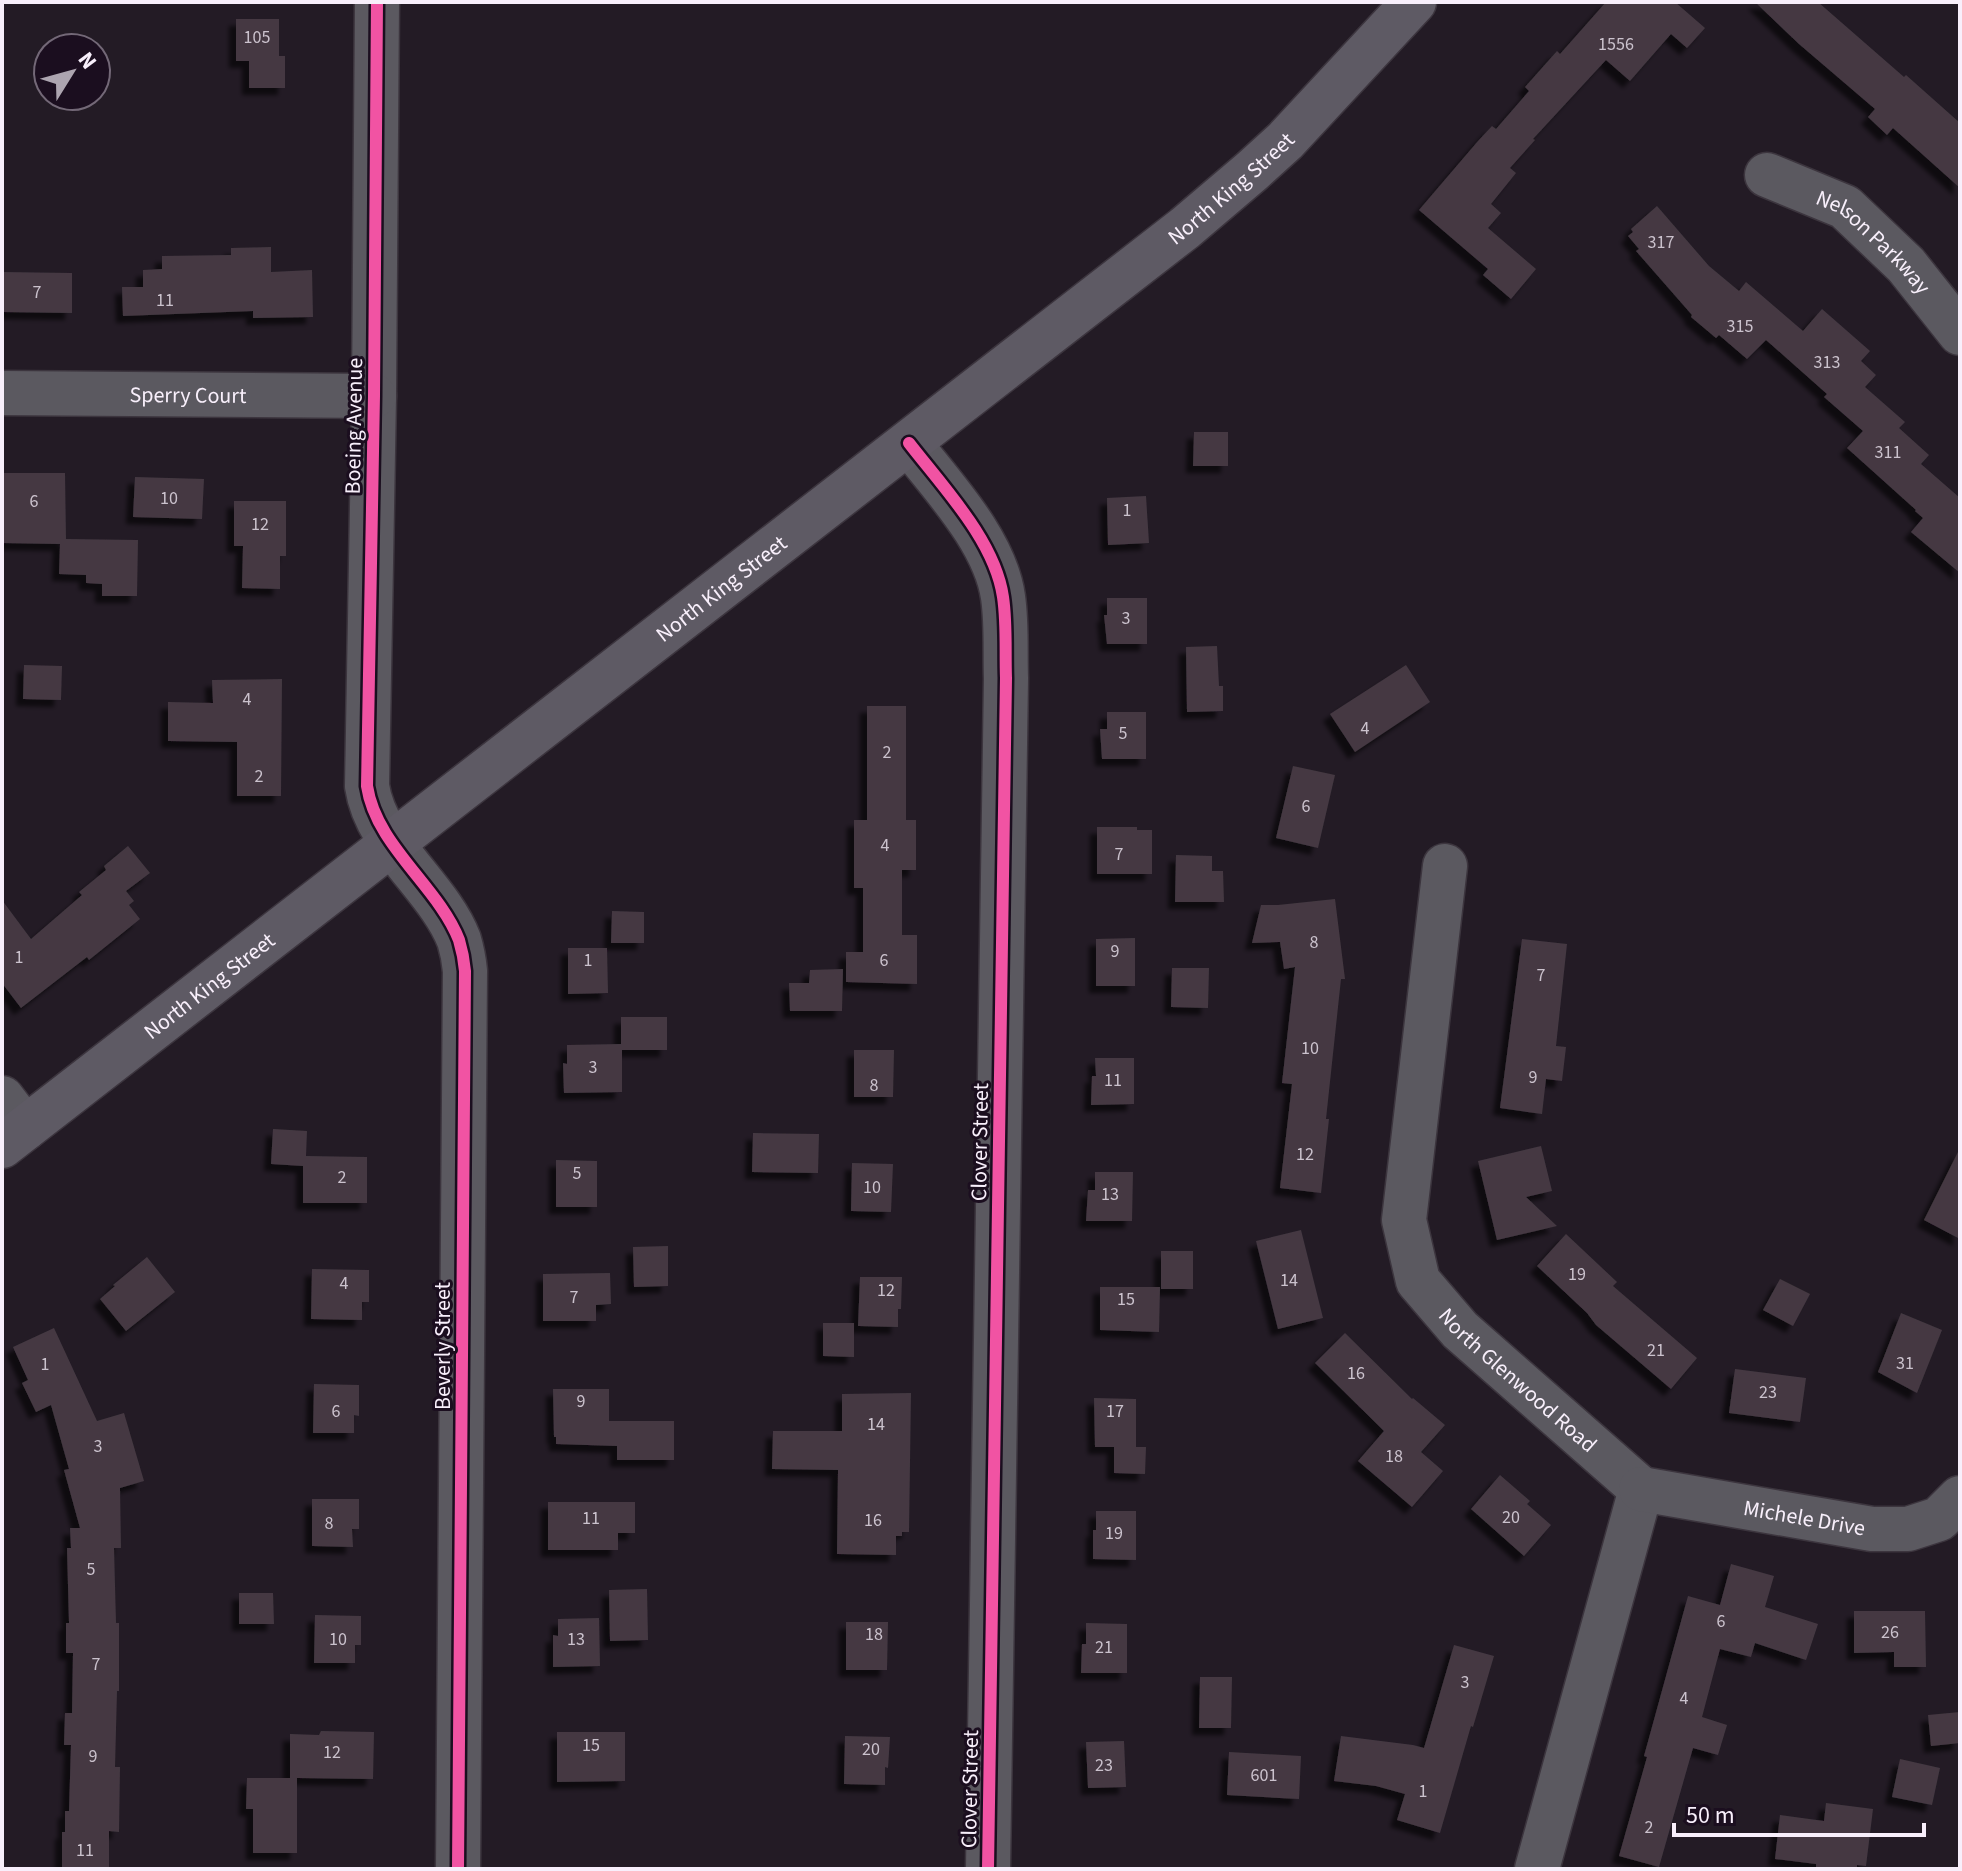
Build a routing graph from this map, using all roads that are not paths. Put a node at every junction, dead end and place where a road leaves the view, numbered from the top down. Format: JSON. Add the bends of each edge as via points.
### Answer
{"nodes":[{"id":1,"x":377,"y":2,"type":"edge"},
{"id":2,"x":1414,"y":2,"type":"edge"},
{"id":3,"x":1767,"y":175,"type":"dead end"},
{"id":4,"x":1960,"y":333,"type":"edge"},
{"id":5,"x":2,"y":393,"type":"edge"},
{"id":6,"x":374,"y":396,"type":"junction"},
{"id":7,"x":909,"y":443,"type":"junction"},
{"id":8,"x":393,"y":844,"type":"junction"},
{"id":9,"x":1445,"y":866,"type":"dead end"},
{"id":10,"x":10,"y":1124,"type":"edge"},
{"id":11,"x":1641,"y":1489,"type":"junction"},
{"id":12,"x":1960,"y":1498,"type":"edge"},
{"id":13,"x":458,"y":1869,"type":"edge"},
{"id":14,"x":988,"y":1869,"type":"edge"},
{"id":15,"x":1537,"y":1869,"type":"edge"}],
"edges":[{"from":1,"to":6,"type":"street","name":"Boeing Avenue"},
{"from":2,"to":7,"type":"main road","name":"North King Street","via":[[1252,171]]},
{"from":3,"to":4,"type":"street","name":"Nelson Parkway","via":[[1845,207],[1906,265]]},
{"from":5,"to":6,"type":"street","name":"Sperry Court"},
{"from":6,"to":8,"type":"street","name":"Boeing Avenue","via":[[367,786],[374,814]]},
{"from":7,"to":8,"type":"main road","name":"North King Street"},
{"from":7,"to":14,"type":"street","name":"Clover Street","via":[[989,553],[1004,622]]},
{"from":8,"to":10,"type":"main road","name":"North King Street"},
{"from":8,"to":13,"type":"street","name":"Beverly Street","via":[[447,918],[465,971]]},
{"from":9,"to":11,"type":"street","name":"North Glenwood Road","via":[[1404,1220],[1418,1281],[1460,1330]]},
{"from":11,"to":12,"type":"street","name":"Michele Drive","via":[[1872,1529],[1908,1529],[1939,1519]]},
{"from":11,"to":15,"type":"street"}]}
